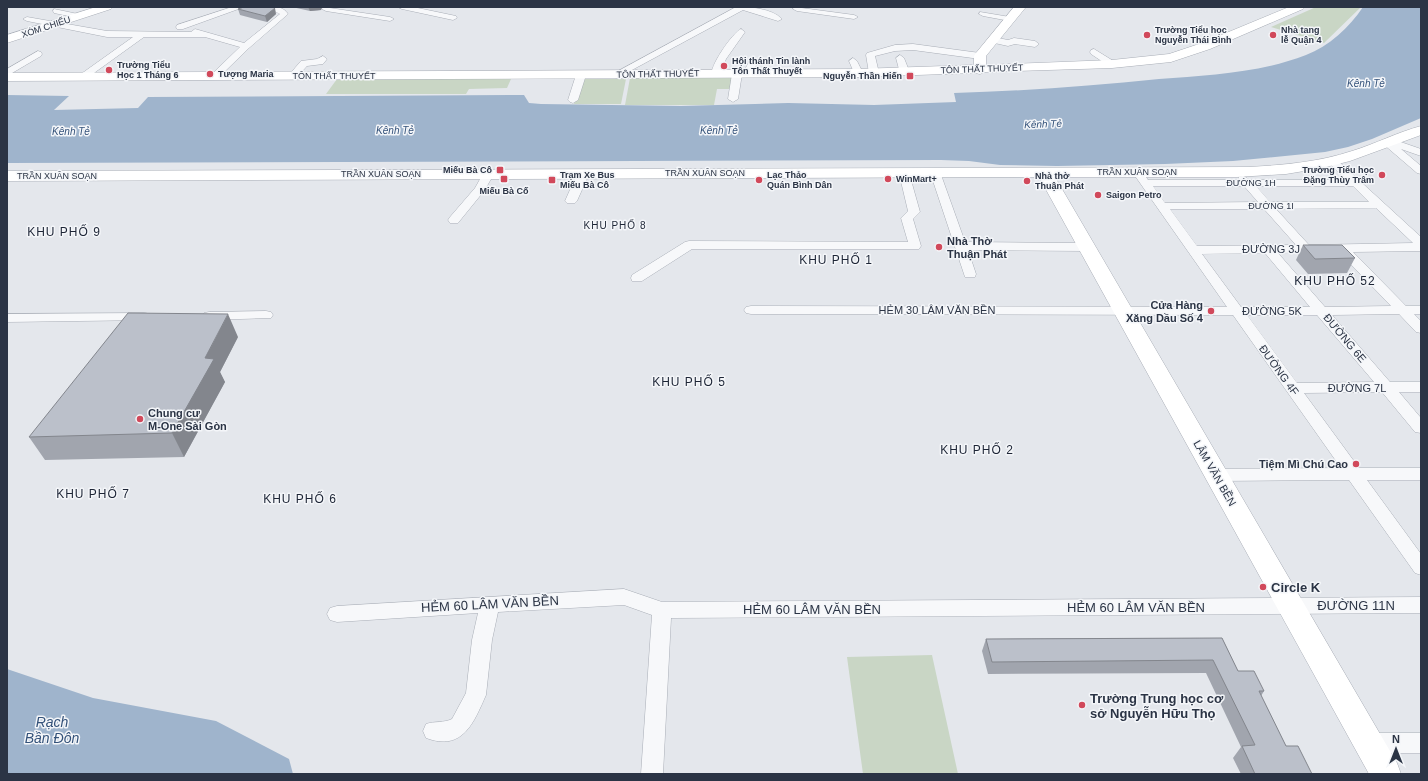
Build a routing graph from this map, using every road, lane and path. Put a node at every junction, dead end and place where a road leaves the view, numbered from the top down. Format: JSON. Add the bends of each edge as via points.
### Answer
{"nodes":[{"id":1,"x":107,"y":7,"type":"edge"},
{"id":2,"x":240,"y":7,"type":"edge"},
{"id":3,"x":270,"y":7,"type":"edge"},
{"id":4,"x":330,"y":7,"type":"edge"},
{"id":5,"x":402,"y":7,"type":"edge"},
{"id":6,"x":730,"y":7,"type":"edge"},
{"id":7,"x":742,"y":7,"type":"edge"},
{"id":8,"x":1020,"y":7,"type":"edge"},
{"id":9,"x":1299,"y":7,"type":"edge"},
{"id":10,"x":797,"y":9,"type":"dead end"},
{"id":11,"x":57,"y":11,"type":"dead end"},
{"id":12,"x":78,"y":12,"type":"edge"},
{"id":13,"x":983,"y":14,"type":"dead end"},
{"id":14,"x":854,"y":17,"type":"dead end"},
{"id":15,"x":453,"y":18,"type":"dead end"},
{"id":16,"x":27,"y":19,"type":"dead end"},
{"id":17,"x":390,"y":19,"type":"dead end"},
{"id":18,"x":778,"y":19,"type":"dead end"},
{"id":19,"x":1010,"y":19,"type":"junction"},
{"id":20,"x":52,"y":24,"type":"junction"},
{"id":21,"x":180,"y":27,"type":"dead end"},
{"id":22,"x":192,"y":31,"type":"dead end"},
{"id":23,"x":741,"y":32,"type":"dead end"},
{"id":24,"x":141,"y":35,"type":"junction"},
{"id":25,"x":204,"y":35,"type":"junction"},
{"id":26,"x":7,"y":40,"type":"edge"},
{"id":27,"x":994,"y":40,"type":"junction"},
{"id":28,"x":1035,"y":44,"type":"dead end"},
{"id":29,"x":246,"y":46,"type":"junction"},
{"id":30,"x":1094,"y":52,"type":"dead end"},
{"id":31,"x":38,"y":54,"type":"dead end"},
{"id":32,"x":980,"y":56,"type":"junction"},
{"id":33,"x":900,"y":58,"type":"dead end"},
{"id":34,"x":323,"y":59,"type":"dead end"},
{"id":35,"x":754,"y":60,"type":"dead end"},
{"id":36,"x":1112,"y":64,"type":"junction"},
{"id":37,"x":980,"y":70,"type":"junction"},
{"id":38,"x":905,"y":72,"type":"junction"},
{"id":39,"x":7,"y":73,"type":"edge"},
{"id":40,"x":742,"y":73,"type":"junction"},
{"id":41,"x":874,"y":73,"type":"junction"},
{"id":42,"x":715,"y":74,"type":"junction"},
{"id":43,"x":581,"y":75,"type":"junction"},
{"id":44,"x":613,"y":75,"type":"junction"},
{"id":45,"x":84,"y":76,"type":"junction"},
{"id":46,"x":216,"y":76,"type":"junction"},
{"id":47,"x":293,"y":76,"type":"junction"},
{"id":48,"x":7,"y":77,"type":"edge"},
{"id":49,"x":733,"y":99,"type":"dead end"},
{"id":50,"x":573,"y":100,"type":"dead end"},
{"id":51,"x":1419,"y":133,"type":"edge"},
{"id":52,"x":1389,"y":142,"type":"junction"},
{"id":53,"x":1421,"y":153,"type":"edge"},
{"id":54,"x":1333,"y":162,"type":"junction"},
{"id":55,"x":1421,"y":171,"type":"edge"},
{"id":56,"x":904,"y":172,"type":"junction"},
{"id":57,"x":935,"y":172,"type":"junction"},
{"id":58,"x":1044,"y":172,"type":"junction"},
{"id":59,"x":488,"y":174,"type":"junction"},
{"id":60,"x":583,"y":174,"type":"junction"},
{"id":61,"x":14,"y":176,"type":"edge"},
{"id":62,"x":1142,"y":178,"type":"junction"},
{"id":63,"x":1242,"y":178,"type":"junction"},
{"id":64,"x":1356,"y":183,"type":"junction"},
{"id":65,"x":7,"y":188,"type":"edge"},
{"id":66,"x":571,"y":201,"type":"dead end"},
{"id":67,"x":1380,"y":205,"type":"junction"},
{"id":68,"x":1162,"y":206,"type":"junction"},
{"id":69,"x":1267,"y":206,"type":"junction"},
{"id":70,"x":454,"y":220,"type":"dead end"},
{"id":71,"x":1415,"y":233,"type":"edge"},
{"id":72,"x":1421,"y":244,"type":"edge"},
{"id":73,"x":960,"y":246,"type":"junction"},
{"id":74,"x":1086,"y":247,"type":"junction"},
{"id":75,"x":1421,"y":247,"type":"edge"},
{"id":76,"x":1342,"y":248,"type":"junction"},
{"id":77,"x":1268,"y":249,"type":"junction"},
{"id":78,"x":1306,"y":249,"type":"junction"},
{"id":79,"x":1193,"y":250,"type":"junction"},
{"id":80,"x":970,"y":274,"type":"dead end"},
{"id":81,"x":637,"y":278,"type":"dead end"},
{"id":82,"x":751,"y":310,"type":"dead end"},
{"id":83,"x":1403,"y":310,"type":"junction"},
{"id":84,"x":1421,"y":310,"type":"edge"},
{"id":85,"x":1237,"y":311,"type":"junction"},
{"id":86,"x":1321,"y":311,"type":"junction"},
{"id":87,"x":1123,"y":312,"type":"junction"},
{"id":88,"x":266,"y":315,"type":"dead end"},
{"id":89,"x":155,"y":316,"type":"edge"},
{"id":90,"x":195,"y":316,"type":"edge"},
{"id":91,"x":7,"y":318,"type":"edge"},
{"id":92,"x":1421,"y":329,"type":"edge"},
{"id":93,"x":1421,"y":387,"type":"edge"},
{"id":94,"x":1292,"y":388,"type":"junction"},
{"id":95,"x":1386,"y":388,"type":"junction"},
{"id":96,"x":1421,"y":428,"type":"edge"},
{"id":97,"x":1354,"y":474,"type":"junction"},
{"id":98,"x":1421,"y":474,"type":"edge"},
{"id":99,"x":1216,"y":475,"type":"junction"},
{"id":100,"x":1421,"y":568,"type":"edge"},
{"id":101,"x":490,"y":604,"type":"junction"},
{"id":102,"x":1421,"y":605,"type":"edge"},
{"id":103,"x":1290,"y":606,"type":"junction"},
{"id":104,"x":662,"y":610,"type":"junction"},
{"id":105,"x":336,"y":614,"type":"dead end"},
{"id":106,"x":434,"y":731,"type":"dead end"},
{"id":107,"x":1368,"y":743,"type":"junction"},
{"id":108,"x":1421,"y":743,"type":"edge"},
{"id":109,"x":652,"y":774,"type":"edge"},
{"id":110,"x":1386,"y":774,"type":"edge"}],
"edges":[{"from":1,"to":12,"type":"main road","name":"XÓM CHIẾU"},
{"from":2,"to":21,"type":"street"},
{"from":3,"to":29,"type":"street","via":[[284,14]]},
{"from":4,"to":17,"type":"street","via":[[326,9]]},
{"from":5,"to":15,"type":"street"},
{"from":6,"to":44,"type":"street"},
{"from":7,"to":18,"type":"street"},
{"from":7,"to":44,"type":"street"},
{"from":8,"to":19,"type":"main road"},
{"from":9,"to":36,"type":"main road","name":"TÔN THẤT THUYẾT","via":[[1171,58]]},
{"from":10,"to":14,"type":"street"},
{"from":11,"to":12,"type":"street"},
{"from":12,"to":20,"type":"main road","name":"XÓM CHIẾU"},
{"from":13,"to":19,"type":"street"},
{"from":16,"to":20,"type":"street"},
{"from":19,"to":27,"type":"main road"},
{"from":20,"to":24,"type":"street","via":[[107,34]]},
{"from":20,"to":26,"type":"main road","name":"XÓM CHIẾU"},
{"from":22,"to":25,"type":"street"},
{"from":23,"to":42,"type":"street","via":[[714,71]]},
{"from":24,"to":25,"type":"street"},
{"from":24,"to":45,"type":"street"},
{"from":25,"to":29,"type":"street"},
{"from":27,"to":28,"type":"street"},
{"from":27,"to":32,"type":"main road"},
{"from":29,"to":46,"type":"street"},
{"from":30,"to":36,"type":"street"},
{"from":31,"to":39,"type":"street"},
{"from":32,"to":37,"type":"main road"},
{"from":32,"to":41,"type":"street","via":[[895,48],[870,55]]},
{"from":33,"to":38,"type":"street"},
{"from":34,"to":47,"type":"street","via":[[320,62],[304,63]]},
{"from":35,"to":40,"type":"street"},
{"from":36,"to":37,"type":"main road","name":"TÔN THẤT THUYẾT"},
{"from":37,"to":38,"type":"main road","name":"TÔN THẤT THUYẾT"},
{"from":38,"to":41,"type":"main road","name":"TÔN THẤT THUYẾT"},
{"from":40,"to":41,"type":"main road","name":"TÔN THẤT THUYẾT","via":[[856,67]]},
{"from":40,"to":42,"type":"main road","name":"TÔN THẤT THUYẾT"},
{"from":40,"to":49,"type":"street"},
{"from":42,"to":44,"type":"main road","name":"TÔN THẤT THUYẾT"},
{"from":43,"to":44,"type":"main road","name":"TÔN THẤT THUYẾT"},
{"from":43,"to":47,"type":"main road","name":"TÔN THẤT THUYẾT"},
{"from":43,"to":50,"type":"street"},
{"from":45,"to":46,"type":"main road","name":"TÔN THẤT THUYẾT"},
{"from":45,"to":48,"type":"main road","name":"TÔN THẤT THUYẾT"},
{"from":46,"to":47,"type":"main road","name":"TÔN THẤT THUYẾT"},
{"from":51,"to":52,"type":"main road","name":"TRẦN XUÂN SOẠN"},
{"from":52,"to":53,"type":"street"},
{"from":52,"to":54,"type":"main road","name":"TRẦN XUÂN SOẠN"},
{"from":52,"to":55,"type":"street"},
{"from":54,"to":63,"type":"main road","name":"TRẦN XUÂN SOẠN"},
{"from":54,"to":64,"type":"street"},
{"from":56,"to":57,"type":"main road","name":"TRẦN XUÂN SOẠN"},
{"from":56,"to":60,"type":"main road","name":"TRẦN XUÂN SOẠN"},
{"from":56,"to":81,"type":"street","via":[[914,212],[906,218],[915,246],[689,245]]},
{"from":57,"to":58,"type":"main road","name":"TRẦN XUÂN SOẠN"},
{"from":57,"to":73,"type":"street"},
{"from":58,"to":62,"type":"main road","name":"TRẦN XUÂN SOẠN"},
{"from":58,"to":74,"type":"main road","name":"LÂM VĂN BỀN"},
{"from":59,"to":60,"type":"main road","name":"TRẦN XUÂN SOẠN"},
{"from":59,"to":61,"type":"main road","name":"TRẦN XUÂN SOẠN"},
{"from":59,"to":70,"type":"street","via":[[480,189]]},
{"from":60,"to":66,"type":"street"},
{"from":61,"to":65,"type":"main road"},
{"from":62,"to":63,"type":"main road","name":"TRẦN XUÂN SOẠN"},
{"from":62,"to":68,"type":"street","name":"ĐƯỜNG 4F"},
{"from":63,"to":64,"type":"street","name":"ĐƯỜNG 1H"},
{"from":63,"to":69,"type":"street"},
{"from":64,"to":67,"type":"street"},
{"from":67,"to":69,"type":"street","name":"ĐƯỜNG 1I"},
{"from":67,"to":71,"type":"street"},
{"from":68,"to":69,"type":"street","name":"ĐƯỜNG 1I"},
{"from":68,"to":79,"type":"street","name":"ĐƯỜNG 4F"},
{"from":69,"to":78,"type":"street"},
{"from":71,"to":72,"type":"street"},
{"from":73,"to":74,"type":"street"},
{"from":73,"to":80,"type":"street"},
{"from":74,"to":87,"type":"main road","name":"LÂM VĂN BỀN"},
{"from":75,"to":76,"type":"street","name":"ĐƯỜNG 3J"},
{"from":76,"to":78,"type":"street","name":"ĐƯỜNG 3J"},
{"from":76,"to":83,"type":"street"},
{"from":77,"to":78,"type":"street","name":"ĐƯỜNG 3J"},
{"from":77,"to":79,"type":"street","name":"ĐƯỜNG 3J"},
{"from":77,"to":86,"type":"street","name":"ĐƯỜNG 6E"},
{"from":79,"to":85,"type":"street","name":"ĐƯỜNG 4F"},
{"from":82,"to":87,"type":"street","name":"HẺM 30 LÂM VĂN BỀN"},
{"from":83,"to":84,"type":"street","name":"ĐƯỜNG 5K"},
{"from":83,"to":86,"type":"street","name":"ĐƯỜNG 5K"},
{"from":83,"to":92,"type":"street"},
{"from":85,"to":86,"type":"street","name":"ĐƯỜNG 5K"},
{"from":85,"to":87,"type":"street","name":"ĐƯỜNG 5K"},
{"from":85,"to":94,"type":"street","name":"ĐƯỜNG 4F"},
{"from":86,"to":95,"type":"street","name":"ĐƯỜNG 6E"},
{"from":87,"to":99,"type":"main road","name":"LÂM VĂN BỀN"},
{"from":88,"to":90,"type":"street"},
{"from":89,"to":91,"type":"street"},
{"from":93,"to":95,"type":"street","name":"ĐƯỜNG 7L"},
{"from":94,"to":95,"type":"street","name":"ĐƯỜNG 7L"},
{"from":94,"to":97,"type":"street","name":"ĐƯỜNG 4F"},
{"from":95,"to":96,"type":"street","name":"ĐƯỜNG 6E"},
{"from":97,"to":98,"type":"street"},
{"from":97,"to":99,"type":"street"},
{"from":97,"to":100,"type":"street","name":"ĐƯỜNG 4F"},
{"from":99,"to":103,"type":"main road","name":"LÂM VĂN BỀN"},
{"from":101,"to":104,"type":"street","name":"HẺM 60 LÂM VĂN BỀN","via":[[624,597]]},
{"from":101,"to":105,"type":"street","name":"HẺM 60 LÂM VĂN BỀN"},
{"from":101,"to":106,"type":"street","via":[[482,640],[476,695],[458,726],[450,731]]},
{"from":102,"to":103,"type":"street","name":"ĐƯỜNG 11N"},
{"from":103,"to":104,"type":"street","name":"HẺM 60 LÂM VĂN BỀN"},
{"from":103,"to":107,"type":"main road","name":"LÂM VĂN BỀN"},
{"from":104,"to":109,"type":"street"},
{"from":107,"to":108,"type":"street"},
{"from":107,"to":110,"type":"main road","name":"LÂM VĂN BỀN"}]}
